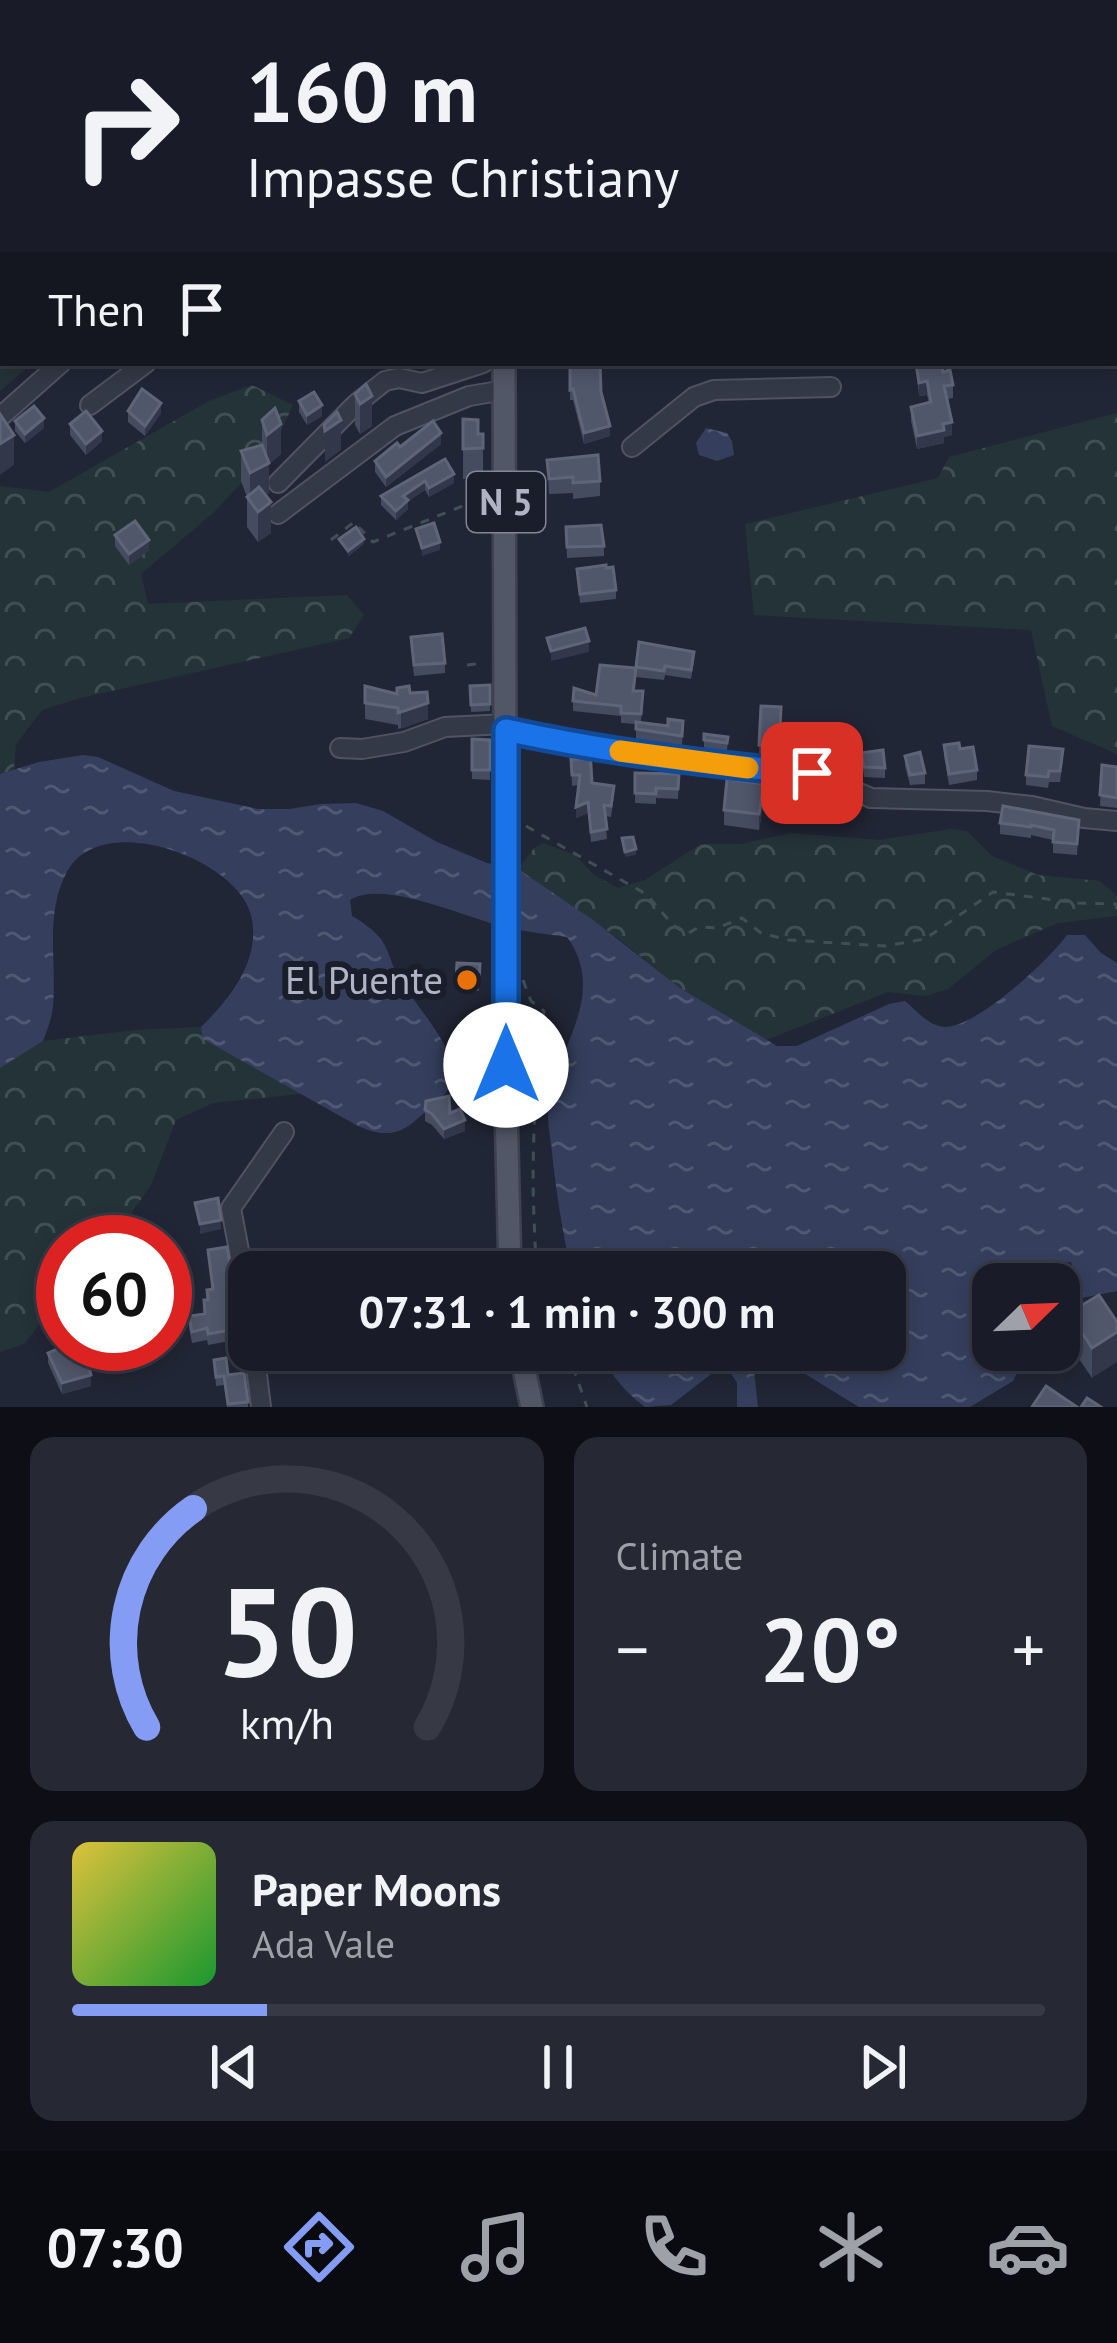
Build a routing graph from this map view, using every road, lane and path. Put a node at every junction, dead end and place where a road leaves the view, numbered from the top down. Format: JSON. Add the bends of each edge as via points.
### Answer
{"nodes":[{"id":1,"x":58,"y":366,"type":"edge"},
{"id":2,"x":142,"y":366,"type":"edge"},
{"id":3,"x":474,"y":366,"type":"edge"},
{"id":4,"x":504,"y":366,"type":"edge"},
{"id":5,"x":831,"y":387,"type":"dead end"},
{"id":6,"x":505,"y":390,"type":"junction"},
{"id":7,"x":90,"y":404,"type":"dead end"},
{"id":8,"x":0,"y":417,"type":"edge"},
{"id":9,"x":632,"y":448,"type":"dead end"},
{"id":10,"x":278,"y":483,"type":"dead end"},
{"id":11,"x":492,"y":494,"type":"dead end"},
{"id":12,"x":278,"y":514,"type":"dead end"},
{"id":13,"x":331,"y":540,"type":"dead end"},
{"id":14,"x":493,"y":663,"type":"dead end"},
{"id":15,"x":467,"y":664,"type":"dead end"},
{"id":16,"x":506,"y":727,"type":"junction"},
{"id":17,"x":340,"y":748,"type":"dead end"},
{"id":18,"x":506,"y":820,"type":"junction"},
{"id":19,"x":1117,"y":821,"type":"edge"},
{"id":20,"x":1117,"y":904,"type":"edge"},
{"id":21,"x":523,"y":980,"type":"dead end"},
{"id":22,"x":284,"y":1132,"type":"dead end"},
{"id":23,"x":239,"y":1251,"type":"edge"},
{"id":24,"x":509,"y":1251,"type":"edge"},
{"id":25,"x":536,"y":1251,"type":"edge"},
{"id":26,"x":257,"y":1371,"type":"edge"},
{"id":27,"x":524,"y":1371,"type":"edge"},
{"id":28,"x":574,"y":1371,"type":"edge"},
{"id":29,"x":261,"y":1407,"type":"edge"},
{"id":30,"x":532,"y":1407,"type":"edge"},
{"id":31,"x":587,"y":1407,"type":"edge"}],
"edges":[{"from":1,"to":8,"type":"street"},
{"from":2,"to":7,"type":"street"},
{"from":3,"to":10,"type":"street","via":[[422,383],[385,381]]},
{"from":4,"to":6,"type":"main road","number":"N 5"},
{"from":5,"to":9,"type":"street","via":[[714,390]]},
{"from":6,"to":12,"type":"street","via":[[395,426]]},
{"from":6,"to":16,"type":"main road","number":"N 5"},
{"from":11,"to":13,"type":"path","via":[[373,542],[354,522]]},
{"from":14,"to":15,"type":"path"},
{"from":16,"to":17,"type":"street","via":[[445,728],[374,748]]},
{"from":16,"to":18,"type":"main road","number":"N 5"},
{"from":16,"to":19,"type":"street","via":[[581,746],[812,773],[871,798],[987,801]]},
{"from":18,"to":20,"type":"path","via":[[646,894],[687,934],[742,918],[789,940],[885,946],[925,939],[993,892]]},
{"from":18,"to":24,"type":"main road","number":"N 5"},
{"from":21,"to":25,"type":"path","via":[[544,1011],[534,1096]]},
{"from":22,"to":23,"type":"street","via":[[231,1208]]},
{"from":26,"to":29,"type":"street"},
{"from":27,"to":30,"type":"main road"},
{"from":28,"to":31,"type":"path"}]}
